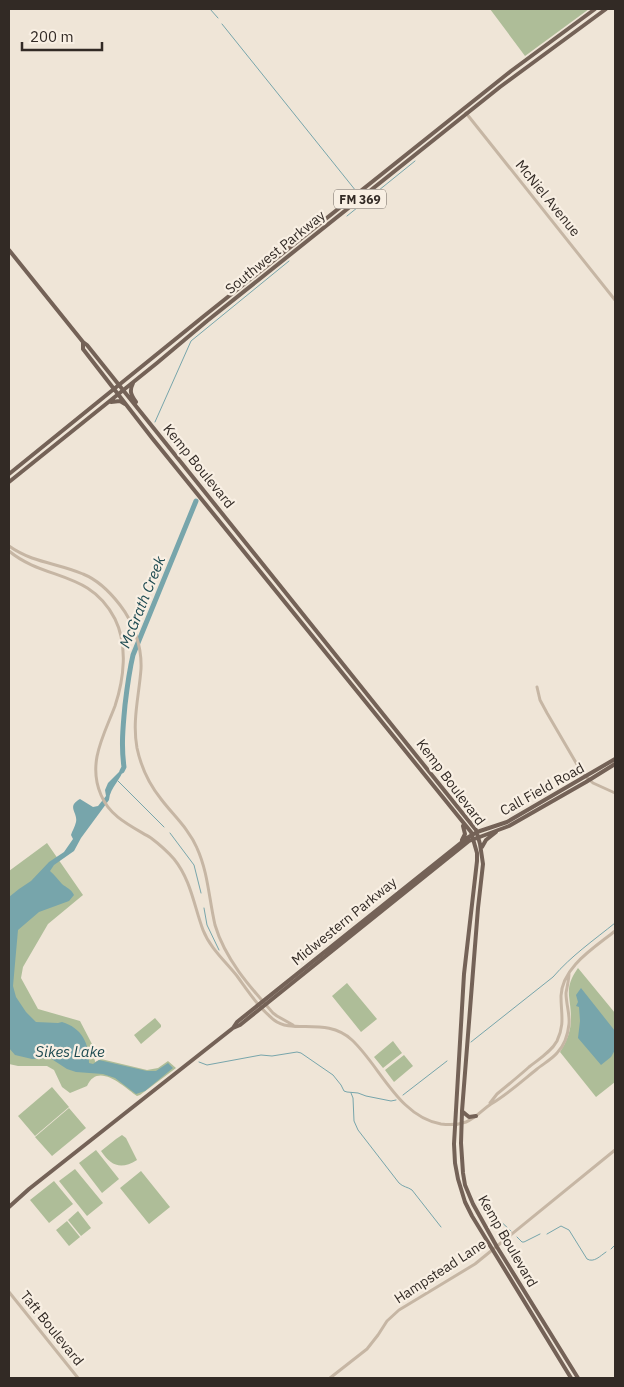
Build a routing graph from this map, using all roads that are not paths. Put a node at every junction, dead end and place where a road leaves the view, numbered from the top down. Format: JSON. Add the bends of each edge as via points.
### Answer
{"nodes":[{"id":1,"x":595,"y":9,"type":"edge"},
{"id":2,"x":606,"y":9,"type":"edge"},
{"id":3,"x":549,"y":42,"type":"junction"},
{"id":4,"x":553,"y":48,"type":"junction"},
{"id":5,"x":463,"y":109,"type":"junction"},
{"id":6,"x":467,"y":114,"type":"junction"},
{"id":7,"x":9,"y":250,"type":"edge"},
{"id":8,"x":615,"y":300,"type":"edge"},
{"id":9,"x":83,"y":342,"type":"junction"},
{"id":10,"x":166,"y":347,"type":"junction"},
{"id":11,"x":170,"y":352,"type":"junction"},
{"id":12,"x":99,"y":370,"type":"junction"},
{"id":13,"x":135,"y":381,"type":"junction"},
{"id":14,"x":119,"y":385,"type":"junction"},
{"id":15,"x":114,"y":389,"type":"junction"},
{"id":16,"x":124,"y":390,"type":"junction"},
{"id":17,"x":119,"y":394,"type":"junction"},
{"id":18,"x":106,"y":396,"type":"junction"},
{"id":19,"x":109,"y":402,"type":"junction"},
{"id":20,"x":130,"y":408,"type":"junction"},
{"id":21,"x":140,"y":410,"type":"junction"},
{"id":22,"x":39,"y":450,"type":"junction"},
{"id":23,"x":42,"y":455,"type":"junction"},
{"id":24,"x":9,"y":474,"type":"edge"},
{"id":25,"x":9,"y":482,"type":"edge"},
{"id":26,"x":9,"y":546,"type":"edge"},
{"id":27,"x":9,"y":551,"type":"edge"},
{"id":28,"x":274,"y":578,"type":"junction"},
{"id":29,"x":269,"y":582,"type":"junction"},
{"id":30,"x":304,"y":614,"type":"junction"},
{"id":31,"x":298,"y":618,"type":"junction"},
{"id":32,"x":537,"y":687,"type":"dead end"},
{"id":33,"x":615,"y":759,"type":"edge"},
{"id":34,"x":615,"y":764,"type":"edge"},
{"id":35,"x":587,"y":779,"type":"junction"},
{"id":36,"x":615,"y":793,"type":"edge"},
{"id":37,"x":536,"y":808,"type":"junction"},
{"id":38,"x":457,"y":815,"type":"junction"},
{"id":39,"x":500,"y":830,"type":"junction"},
{"id":40,"x":478,"y":834,"type":"junction"},
{"id":41,"x":472,"y":837,"type":"junction"},
{"id":42,"x":457,"y":845,"type":"junction"},
{"id":43,"x":481,"y":849,"type":"junction"},
{"id":44,"x":380,"y":909,"type":"junction"},
{"id":45,"x":615,"y":931,"type":"edge"},
{"id":46,"x":569,"y":973,"type":"junction"},
{"id":47,"x":463,"y":993,"type":"junction"},
{"id":48,"x":471,"y":993,"type":"junction"},
{"id":49,"x":262,"y":1004,"type":"junction"},
{"id":50,"x":458,"y":1083,"type":"junction"},
{"id":51,"x":464,"y":1084,"type":"junction"},
{"id":52,"x":488,"y":1105,"type":"junction"},
{"id":53,"x":462,"y":1111,"type":"junction"},
{"id":54,"x":476,"y":1116,"type":"junction"},
{"id":55,"x":456,"y":1124,"type":"junction"},
{"id":56,"x":462,"y":1124,"type":"junction"},
{"id":57,"x":615,"y":1150,"type":"edge"},
{"id":58,"x":469,"y":1195,"type":"junction"},
{"id":59,"x":464,"y":1198,"type":"junction"},
{"id":60,"x":9,"y":1207,"type":"edge"},
{"id":61,"x":495,"y":1248,"type":"junction"},
{"id":62,"x":9,"y":1292,"type":"edge"},
{"id":63,"x":556,"y":1343,"type":"junction"},
{"id":64,"x":551,"y":1346,"type":"junction"},
{"id":65,"x":78,"y":1378,"type":"edge"},
{"id":66,"x":330,"y":1378,"type":"edge"},
{"id":67,"x":571,"y":1378,"type":"edge"},
{"id":68,"x":578,"y":1378,"type":"edge"}],
"edges":[{"from":1,"to":3,"type":"main road","name":"Southwest Parkway","number":"FM 369"},
{"from":2,"to":4,"type":"main road","name":"Southwest Parkway","number":"FM 369"},
{"from":3,"to":4,"type":"main road"},
{"from":3,"to":5,"type":"main road","name":"Southwest Parkway","number":"FM 369"},
{"from":4,"to":6,"type":"main road","name":"Southwest Parkway","number":"FM 369"},
{"from":5,"to":6,"type":"street","name":"McNiel Avenue"},
{"from":5,"to":10,"type":"main road","name":"Southwest Parkway","number":"FM 369"},
{"from":6,"to":8,"type":"street","name":"McNiel Avenue"},
{"from":6,"to":11,"type":"main road","name":"Southwest Parkway","number":"FM 369"},
{"from":7,"to":9,"type":"main road","name":"Kemp Boulevard"},
{"from":9,"to":12,"type":"main road","name":"Kemp Boulevard","via":[[83,349]]},
{"from":9,"to":14,"type":"main road","name":"Kemp Boulevard"},
{"from":10,"to":11,"type":"main road"},
{"from":10,"to":14,"type":"main road","name":"Southwest Parkway","number":"FM 369"},
{"from":11,"to":13,"type":"main road","name":"Southwest Parkway","number":"FM 369"},
{"from":12,"to":15,"type":"main road","name":"Kemp Boulevard"},
{"from":12,"to":18,"type":"main road","via":[[109,387]]},
{"from":13,"to":16,"type":"main road","name":"Southwest Parkway","number":"FM 369"},
{"from":13,"to":21,"type":"main road","via":[[130,391]]},
{"from":14,"to":15,"type":"main road","name":"Southwest Parkway","number":"FM 369"},
{"from":14,"to":16,"type":"main road","name":"Kemp Boulevard"},
{"from":15,"to":17,"type":"main road","name":"Kemp Boulevard"},
{"from":15,"to":18,"type":"main road","name":"Southwest Parkway","number":"FM 369"},
{"from":16,"to":17,"type":"main road","name":"Southwest Parkway","number":"FM 369"},
{"from":16,"to":21,"type":"main road","name":"Kemp Boulevard"},
{"from":17,"to":19,"type":"main road","name":"Southwest Parkway","number":"FM 369"},
{"from":17,"to":20,"type":"main road","name":"Kemp Boulevard"},
{"from":18,"to":22,"type":"main road","name":"Southwest Parkway","number":"FM 369"},
{"from":19,"to":20,"type":"main road","via":[[120,401]]},
{"from":19,"to":23,"type":"main road","name":"Southwest Parkway","number":"FM 369"},
{"from":20,"to":29,"type":"main road","name":"Kemp Boulevard"},
{"from":21,"to":28,"type":"main road","name":"Kemp Boulevard"},
{"from":22,"to":23,"type":"main road"},
{"from":22,"to":24,"type":"main road","name":"Southwest Parkway","number":"FM 369"},
{"from":23,"to":25,"type":"main road","name":"Southwest Parkway","number":"FM 369"},
{"from":26,"to":49,"type":"street","via":[[28,557],[75,571],[95,581],[120,605],[132,624],[141,669],[135,734],[143,766],[151,784],[197,848],[205,869],[217,934]]},
{"from":27,"to":49,"type":"street","via":[[29,564],[73,579],[90,589],[105,603],[117,623],[122,642],[122,671],[116,703],[95,762],[102,798],[119,819],[156,842],[180,867],[209,942]]},
{"from":28,"to":29,"type":"main road"},
{"from":28,"to":30,"type":"main road","name":"Kemp Boulevard"},
{"from":29,"to":31,"type":"main road","name":"Kemp Boulevard"},
{"from":30,"to":31,"type":"main road"},
{"from":30,"to":40,"type":"main road","name":"Kemp Boulevard"},
{"from":31,"to":38,"type":"main road","name":"Kemp Boulevard"},
{"from":32,"to":35,"type":"street","via":[[547,713]]},
{"from":33,"to":35,"type":"main road","name":"Call Field Road"},
{"from":34,"to":35,"type":"main road","name":"Call Field Road"},
{"from":35,"to":36,"type":"street"},
{"from":35,"to":37,"type":"main road","name":"Call Field Road"},
{"from":37,"to":39,"type":"main road","name":"Call Field Road"},
{"from":37,"to":40,"type":"main road","name":"Call Field Road"},
{"from":38,"to":41,"type":"main road","name":"Kemp Boulevard"},
{"from":38,"to":42,"type":"main road","via":[[465,834]]},
{"from":39,"to":40,"type":"main road","name":"Call Field Road"},
{"from":39,"to":43,"type":"main road","via":[[486,840]]},
{"from":40,"to":41,"type":"main road"},
{"from":40,"to":43,"type":"main road","name":"Kemp Boulevard"},
{"from":41,"to":42,"type":"main road","name":"Midwestern Parkway"},
{"from":41,"to":44,"type":"main road","name":"Midwestern Parkway"},
{"from":41,"to":47,"type":"main road","name":"Kemp Boulevard","via":[[477,861]]},
{"from":42,"to":44,"type":"main road","name":"Midwestern Parkway"},
{"from":43,"to":48,"type":"main road","name":"Kemp Boulevard","via":[[483,864]]},
{"from":44,"to":49,"type":"main road","name":"Midwestern Parkway"},
{"from":45,"to":46,"type":"street"},
{"from":46,"to":52,"type":"street","via":[[562,988],[561,1032],[553,1048]]},
{"from":46,"to":52,"type":"street","via":[[566,993],[569,1023],[557,1053]]},
{"from":47,"to":48,"type":"main road"},
{"from":47,"to":50,"type":"main road","name":"Kemp Boulevard"},
{"from":48,"to":51,"type":"main road","name":"Kemp Boulevard"},
{"from":49,"to":55,"type":"street","via":[[296,1026],[321,1026],[343,1033],[359,1047],[416,1114],[435,1123]]},
{"from":49,"to":60,"type":"main road","name":"Midwestern Parkway"},
{"from":50,"to":51,"type":"main road"},
{"from":50,"to":55,"type":"main road","name":"Kemp Boulevard"},
{"from":51,"to":53,"type":"main road","name":"Kemp Boulevard"},
{"from":52,"to":54,"type":"street"},
{"from":53,"to":54,"type":"main road"},
{"from":53,"to":56,"type":"main road","name":"Kemp Boulevard"},
{"from":54,"to":56,"type":"street"},
{"from":55,"to":56,"type":"street"},
{"from":55,"to":59,"type":"main road","name":"Kemp Boulevard","via":[[454,1157]]},
{"from":56,"to":58,"type":"main road","name":"Kemp Boulevard","via":[[462,1158]]},
{"from":57,"to":61,"type":"street","name":"Hampstead Lane"},
{"from":58,"to":59,"type":"main road"},
{"from":58,"to":61,"type":"main road","name":"Kemp Boulevard"},
{"from":59,"to":61,"type":"main road","name":"Kemp Boulevard","via":[[476,1223]]},
{"from":61,"to":63,"type":"main road","name":"Kemp Boulevard"},
{"from":61,"to":64,"type":"main road","name":"Kemp Boulevard"},
{"from":61,"to":66,"type":"street","name":"Hampstead Lane","via":[[475,1264],[399,1310],[367,1349]]},
{"from":62,"to":65,"type":"street","name":"Taft Boulevard"},
{"from":63,"to":64,"type":"main road"},
{"from":63,"to":68,"type":"main road","name":"Kemp Boulevard"},
{"from":64,"to":67,"type":"main road","name":"Kemp Boulevard"}]}
